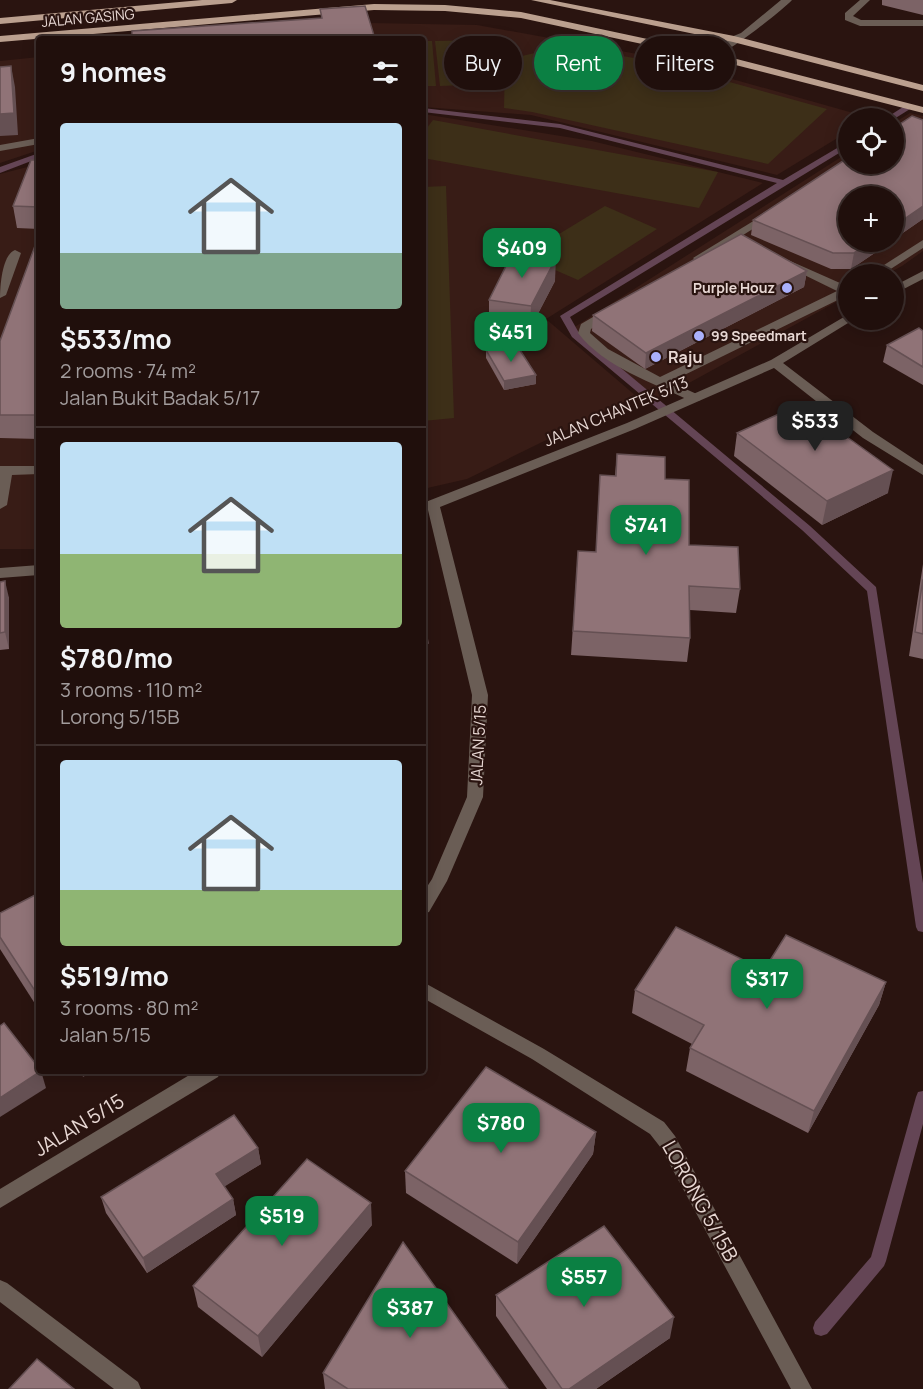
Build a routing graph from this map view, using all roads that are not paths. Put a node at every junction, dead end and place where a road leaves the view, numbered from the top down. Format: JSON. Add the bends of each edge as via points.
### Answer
{"nodes":[{"id":1,"x":231,"y":0,"type":"edge"},
{"id":2,"x":536,"y":0,"type":"edge"},
{"id":3,"x":787,"y":0,"type":"edge"},
{"id":4,"x":865,"y":0,"type":"edge"},
{"id":5,"x":0,"y":21,"type":"edge"},
{"id":6,"x":923,"y":23,"type":"edge"},
{"id":7,"x":719,"y":36,"type":"edge"},
{"id":8,"x":0,"y":39,"type":"edge"},
{"id":9,"x":635,"y":39,"type":"edge"},
{"id":10,"x":735,"y":39,"type":"edge"},
{"id":11,"x":735,"y":39,"type":"edge"},
{"id":12,"x":735,"y":62,"type":"edge"},
{"id":13,"x":923,"y":88,"type":"edge"},
{"id":14,"x":923,"y":110,"type":"edge"},
{"id":15,"x":36,"y":142,"type":"edge"},
{"id":16,"x":0,"y":148,"type":"edge"},
{"id":17,"x":782,"y":205,"type":"edge"},
{"id":18,"x":923,"y":243,"type":"edge"},
{"id":19,"x":15,"y":253,"type":"dead end"},
{"id":20,"x":775,"y":257,"type":"edge"},
{"id":21,"x":891,"y":264,"type":"edge"},
{"id":22,"x":683,"y":267,"type":"edge"},
{"id":23,"x":923,"y":274,"type":"edge"},
{"id":24,"x":904,"y":285,"type":"edge"},
{"id":25,"x":838,"y":286,"type":"edge"},
{"id":26,"x":0,"y":296,"type":"edge"},
{"id":27,"x":838,"y":296,"type":"edge"},
{"id":28,"x":622,"y":304,"type":"edge"},
{"id":29,"x":838,"y":325,"type":"edge"},
{"id":30,"x":775,"y":363,"type":"junction"},
{"id":31,"x":660,"y":381,"type":"junction"},
{"id":32,"x":695,"y":398,"type":"junction"},
{"id":33,"x":36,"y":470,"type":"edge"},
{"id":34,"x":3,"y":471,"type":"edge"},
{"id":35,"x":923,"y":471,"type":"edge"},
{"id":36,"x":0,"y":505,"type":"edge"},
{"id":37,"x":428,"y":506,"type":"edge"},
{"id":38,"x":36,"y":570,"type":"edge"},
{"id":39,"x":0,"y":573,"type":"edge"},
{"id":40,"x":426,"y":902,"type":"edge"},
{"id":41,"x":426,"y":991,"type":"edge"},
{"id":42,"x":207,"y":1074,"type":"edge"},
{"id":43,"x":0,"y":1199,"type":"edge"},
{"id":44,"x":0,"y":1290,"type":"edge"},
{"id":45,"x":131,"y":1389,"type":"edge"},
{"id":46,"x":802,"y":1389,"type":"edge"}],
"edges":[{"from":1,"to":5,"type":"main road","name":"JALAN GASING"},
{"from":2,"to":7,"type":"main road"},
{"from":3,"to":10,"type":"street"},
{"from":4,"to":6,"type":"street","via":[[848,18],[860,23]]},
{"from":8,"to":9,"type":"main road","name":"JALAN GASING","via":[[375,7],[521,15]]},
{"from":11,"to":13,"type":"main road"},
{"from":12,"to":14,"type":"main road","name":"JALAN GASING"},
{"from":15,"to":16,"type":"street"},
{"from":17,"to":22,"type":"street","via":[[739,239]]},
{"from":18,"to":21,"type":"street"},
{"from":19,"to":26,"type":"street"},
{"from":20,"to":25,"type":"street"},
{"from":23,"to":24,"type":"street"},
{"from":27,"to":31,"type":"street"},
{"from":28,"to":31,"type":"street","via":[[585,327],[584,333],[592,344]]},
{"from":29,"to":30,"type":"street","name":"JALAN CHANTEK 5/13"},
{"from":30,"to":32,"type":"street","name":"JALAN CHANTEK 5/13"},
{"from":30,"to":35,"type":"street","via":[[868,435]]},
{"from":31,"to":32,"type":"street"},
{"from":32,"to":37,"type":"street","name":"JALAN CHANTEK 5/13"},
{"from":33,"to":34,"type":"street"},
{"from":34,"to":36,"type":"street"},
{"from":37,"to":40,"type":"street","name":"JALAN 5/15","via":[[480,695],[475,797],[440,881]]},
{"from":38,"to":39,"type":"street"},
{"from":41,"to":46,"type":"street","name":"LORONG 5/15B","via":[[657,1128]]},
{"from":42,"to":43,"type":"street","name":"JALAN 5/15"},
{"from":44,"to":45,"type":"street"}]}
